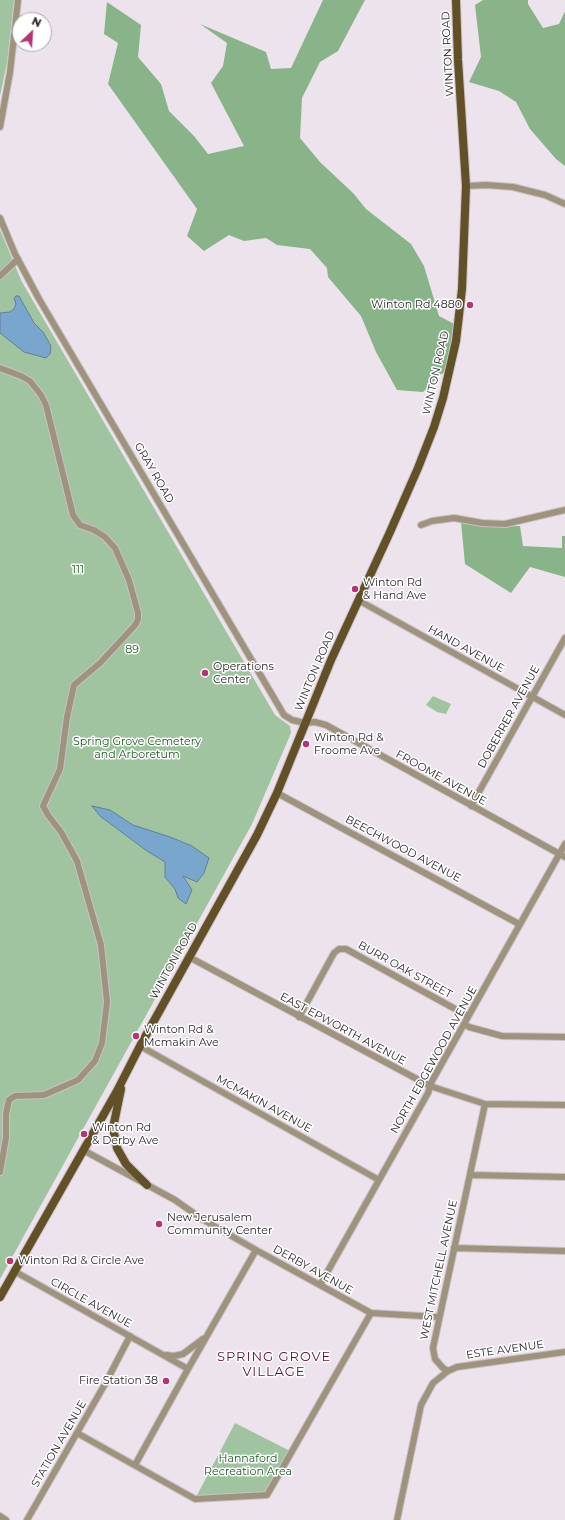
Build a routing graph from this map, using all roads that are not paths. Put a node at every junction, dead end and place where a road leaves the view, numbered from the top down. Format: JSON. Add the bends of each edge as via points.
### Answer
{"nodes":[{"id":1,"x":18,"y":0,"type":"edge"},
{"id":2,"x":456,"y":0,"type":"edge"},
{"id":3,"x":0,"y":127,"type":"edge"},
{"id":4,"x":466,"y":186,"type":"junction"},
{"id":5,"x":565,"y":204,"type":"edge"},
{"id":6,"x":0,"y":218,"type":"edge"},
{"id":7,"x":18,"y":259,"type":"junction"},
{"id":8,"x":0,"y":276,"type":"edge"},
{"id":9,"x":0,"y":368,"type":"edge"},
{"id":10,"x":565,"y":510,"type":"edge"},
{"id":11,"x":421,"y":525,"type":"dead end"},
{"id":12,"x":358,"y":600,"type":"junction"},
{"id":13,"x":565,"y":638,"type":"edge"},
{"id":14,"x":532,"y":697,"type":"junction"},
{"id":15,"x":565,"y":715,"type":"edge"},
{"id":16,"x":305,"y":723,"type":"junction"},
{"id":17,"x":277,"y":793,"type":"junction"},
{"id":18,"x":471,"y":806,"type":"junction"},
{"id":19,"x":565,"y":844,"type":"edge"},
{"id":20,"x":562,"y":856,"type":"edge"},
{"id":21,"x":519,"y":924,"type":"junction"},
{"id":22,"x":189,"y":958,"type":"junction"},
{"id":23,"x":468,"y":1016,"type":"junction"},
{"id":24,"x":299,"y":1018,"type":"junction"},
{"id":25,"x":464,"y":1024,"type":"junction"},
{"id":26,"x":565,"y":1037,"type":"edge"},
{"id":27,"x":140,"y":1046,"type":"junction"},
{"id":28,"x":123,"y":1079,"type":"junction"},
{"id":29,"x":430,"y":1086,"type":"junction"},
{"id":30,"x":485,"y":1104,"type":"junction"},
{"id":31,"x":565,"y":1105,"type":"edge"},
{"id":32,"x":83,"y":1150,"type":"junction"},
{"id":33,"x":0,"y":1172,"type":"edge"},
{"id":34,"x":470,"y":1174,"type":"junction"},
{"id":35,"x":565,"y":1177,"type":"edge"},
{"id":36,"x":379,"y":1180,"type":"junction"},
{"id":37,"x":147,"y":1185,"type":"junction"},
{"id":38,"x":454,"y":1248,"type":"junction"},
{"id":39,"x":256,"y":1250,"type":"junction"},
{"id":40,"x":565,"y":1251,"type":"edge"},
{"id":41,"x":14,"y":1272,"type":"junction"},
{"id":42,"x":320,"y":1285,"type":"junction"},
{"id":43,"x":0,"y":1297,"type":"edge"},
{"id":44,"x":371,"y":1313,"type":"junction"},
{"id":45,"x":439,"y":1318,"type":"junction"},
{"id":46,"x":207,"y":1335,"type":"junction"},
{"id":47,"x":130,"y":1336,"type":"junction"},
{"id":48,"x":157,"y":1352,"type":"junction"},
{"id":49,"x":565,"y":1352,"type":"edge"},
{"id":50,"x":188,"y":1369,"type":"junction"},
{"id":51,"x":448,"y":1371,"type":"junction"},
{"id":52,"x":77,"y":1434,"type":"junction"},
{"id":53,"x":135,"y":1465,"type":"junction"},
{"id":54,"x":0,"y":1516,"type":"edge"},
{"id":55,"x":6,"y":1520,"type":"edge"},
{"id":56,"x":28,"y":1520,"type":"edge"},
{"id":57,"x":397,"y":1520,"type":"edge"}],
"edges":[{"from":1,"to":3,"type":"street","via":[[10,72]]},
{"from":2,"to":4,"type":"main road","name":"WINTON ROAD"},
{"from":4,"to":5,"type":"street","via":[[513,187],[545,195]]},
{"from":4,"to":12,"type":"main road","name":"WINTON ROAD","via":[[460,314],[443,398],[418,468]]},
{"from":6,"to":7,"type":"street","name":"GRAY ROAD"},
{"from":7,"to":8,"type":"street"},
{"from":7,"to":16,"type":"street","name":"GRAY ROAD","via":[[39,299],[284,715]]},
{"from":9,"to":33,"type":"street","via":[[30,381],[41,394],[73,515],[80,525],[105,537],[115,548],[129,580],[138,619],[100,663],[74,685],[60,769],[43,806],[77,861],[101,945],[107,1002],[102,1043],[95,1061],[78,1080],[44,1096],[15,1096],[9,1100]]},
{"from":10,"to":11,"type":"street","via":[[505,524],[454,518]]},
{"from":12,"to":14,"type":"street","name":"HAND AVENUE"},
{"from":12,"to":16,"type":"main road","name":"WINTON ROAD"},
{"from":13,"to":14,"type":"street","name":"DOBERRER AVENUE"},
{"from":14,"to":15,"type":"street","name":"HAND AVENUE"},
{"from":14,"to":18,"type":"street","name":"DOBERRER AVENUE"},
{"from":16,"to":17,"type":"main road","name":"WINTON ROAD"},
{"from":16,"to":18,"type":"street","name":"FROOME AVENUE","via":[[326,725]]},
{"from":17,"to":21,"type":"street","name":"BEECHWOOD AVENUE"},
{"from":17,"to":22,"type":"main road","name":"WINTON ROAD","via":[[257,835]]},
{"from":18,"to":20,"type":"street","name":"FROOME AVENUE"},
{"from":19,"to":20,"type":"street","name":"NORTH EDGEWOOD AVENUE"},
{"from":20,"to":21,"type":"street","name":"NORTH EDGEWOOD AVENUE"},
{"from":21,"to":23,"type":"street","name":"NORTH EDGEWOOD AVENUE"},
{"from":22,"to":24,"type":"street","name":"EAST EPWORTH AVENUE"},
{"from":22,"to":27,"type":"main road","name":"WINTON ROAD"},
{"from":23,"to":24,"type":"street","name":"BURR OAK STREET","via":[[343,948],[334,953]]},
{"from":23,"to":25,"type":"street","name":"NORTH EDGEWOOD AVENUE"},
{"from":24,"to":29,"type":"street","name":"EAST EPWORTH AVENUE"},
{"from":25,"to":26,"type":"street","via":[[502,1036]]},
{"from":25,"to":29,"type":"street","name":"NORTH EDGEWOOD AVENUE"},
{"from":27,"to":28,"type":"main road","name":"WINTON ROAD"},
{"from":27,"to":36,"type":"street","name":"MCMAKIN AVENUE"},
{"from":28,"to":32,"type":"main road","name":"WINTON ROAD"},
{"from":28,"to":37,"type":"main road","via":[[113,1128],[114,1138],[126,1164]]},
{"from":29,"to":30,"type":"street","name":"EAST EPWORTH AVENUE"},
{"from":29,"to":36,"type":"street","name":"NORTH EDGEWOOD AVENUE"},
{"from":30,"to":31,"type":"street","name":"EAST EPWORTH AVENUE"},
{"from":30,"to":34,"type":"street","name":"WEST MITCHELL AVENUE"},
{"from":32,"to":37,"type":"street","name":"DERBY AVENUE"},
{"from":32,"to":41,"type":"main road","name":"WINTON ROAD"},
{"from":34,"to":35,"type":"street"},
{"from":34,"to":38,"type":"street","name":"WEST MITCHELL AVENUE"},
{"from":36,"to":42,"type":"street","name":"NORTH EDGEWOOD AVENUE"},
{"from":37,"to":39,"type":"street","name":"DERBY AVENUE"},
{"from":38,"to":40,"type":"street"},
{"from":38,"to":45,"type":"street","name":"WEST MITCHELL AVENUE"},
{"from":39,"to":42,"type":"street","name":"DERBY AVENUE"},
{"from":39,"to":46,"type":"street","name":"CIRCLE AVENUE"},
{"from":41,"to":43,"type":"main road","name":"WINTON ROAD"},
{"from":41,"to":47,"type":"street","name":"CIRCLE AVENUE"},
{"from":42,"to":44,"type":"street","name":"DERBY AVENUE"},
{"from":44,"to":45,"type":"street","name":"DERBY AVENUE"},
{"from":44,"to":53,"type":"street","via":[[267,1495],[195,1499]]},
{"from":45,"to":51,"type":"street","name":"WEST MITCHELL AVENUE","via":[[433,1348],[434,1356],[438,1364]]},
{"from":46,"to":48,"type":"street","name":"CIRCLE AVENUE","via":[[183,1354],[174,1356]]},
{"from":46,"to":50,"type":"street","name":"CIRCLE AVENUE"},
{"from":47,"to":48,"type":"street","name":"CIRCLE AVENUE"},
{"from":47,"to":52,"type":"street","name":"STATION AVENUE"},
{"from":48,"to":50,"type":"street","name":"CIRCLE AVENUE"},
{"from":49,"to":51,"type":"street","name":"ESTE AVENUE","via":[[457,1367]]},
{"from":50,"to":53,"type":"street"},
{"from":51,"to":57,"type":"street","via":[[433,1383],[421,1405]]},
{"from":52,"to":53,"type":"street"},
{"from":52,"to":56,"type":"street","name":"STATION AVENUE"},
{"from":54,"to":55,"type":"street"}]}
